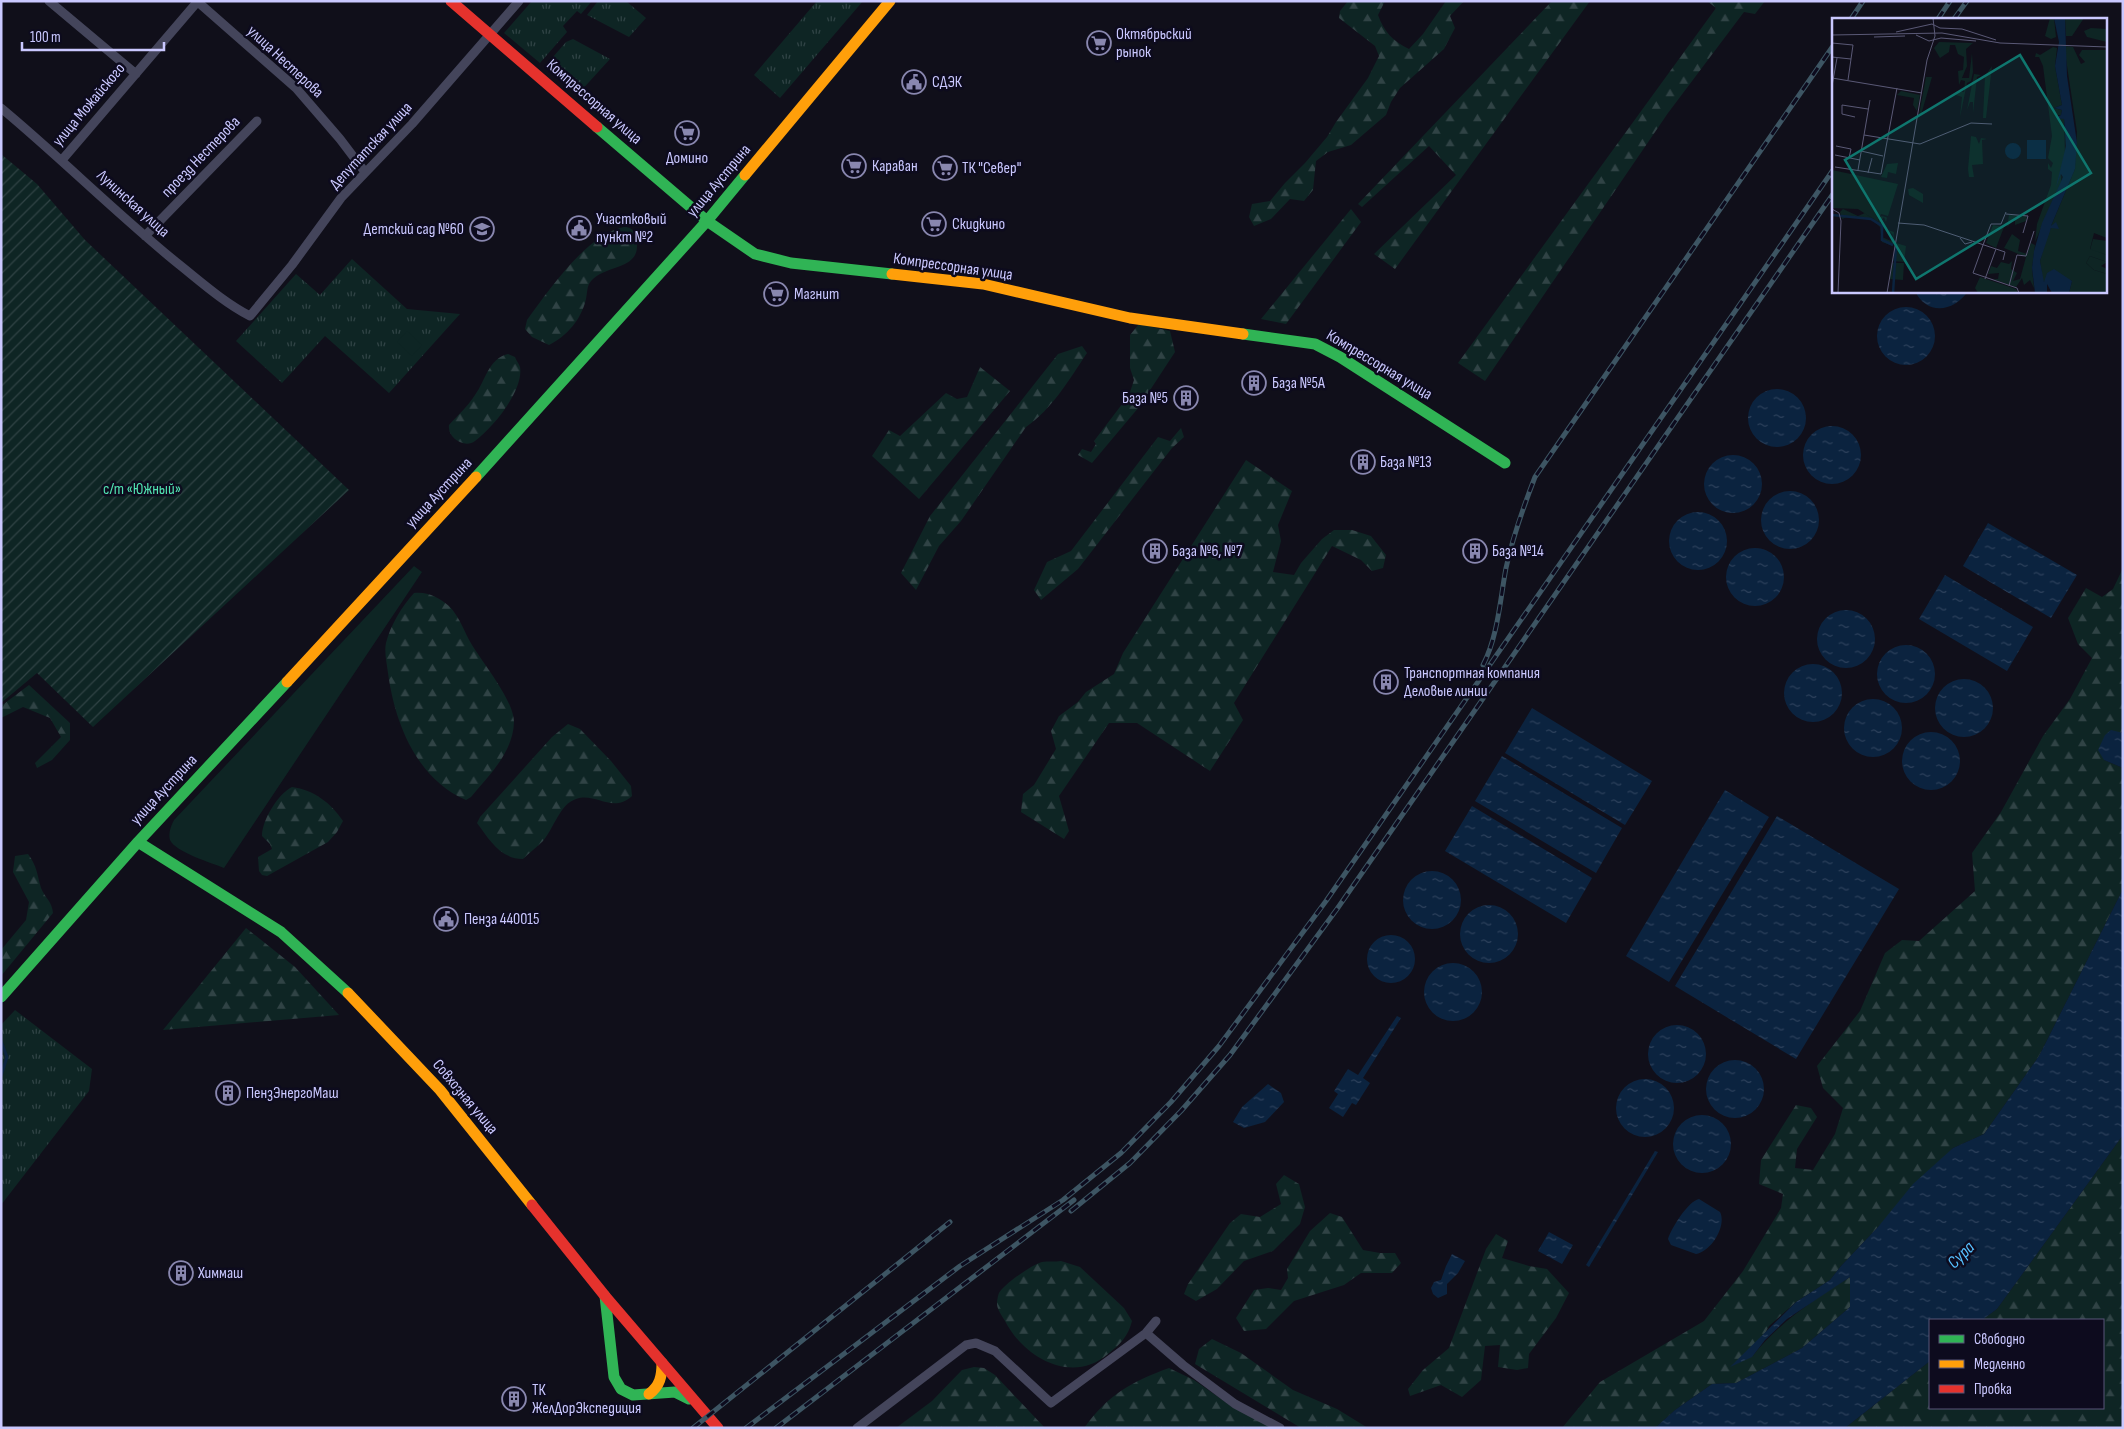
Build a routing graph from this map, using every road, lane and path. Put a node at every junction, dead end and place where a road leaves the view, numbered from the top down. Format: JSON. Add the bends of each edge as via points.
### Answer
{"nodes":[{"id":1,"x":198,"y":1,"type":"edge"},
{"id":2,"x":451,"y":1,"type":"edge"},
{"id":3,"x":519,"y":1,"type":"edge"},
{"id":4,"x":890,"y":1,"type":"edge"},
{"id":5,"x":53,"y":2,"type":"edge"},
{"id":6,"x":490,"y":35,"type":"junction"},
{"id":7,"x":136,"y":74,"type":"junction"},
{"id":8,"x":1,"y":108,"type":"edge"},
{"id":9,"x":257,"y":121,"type":"dead end"},
{"id":10,"x":62,"y":160,"type":"junction"},
{"id":11,"x":365,"y":172,"type":"junction"},
{"id":12,"x":707,"y":221,"type":"junction"},
{"id":13,"x":145,"y":236,"type":"junction"},
{"id":14,"x":250,"y":316,"type":"joint"},
{"id":15,"x":1505,"y":463,"type":"dead end"},
{"id":16,"x":138,"y":842,"type":"junction"},
{"id":17,"x":1,"y":997,"type":"edge"},
{"id":18,"x":604,"y":1296,"type":"junction"},
{"id":19,"x":1156,"y":1321,"type":"dead end"},
{"id":20,"x":1146,"y":1333,"type":"junction"},
{"id":21,"x":662,"y":1363,"type":"junction"},
{"id":22,"x":649,"y":1394,"type":"junction"},
{"id":23,"x":696,"y":1403,"type":"junction"},
{"id":24,"x":718,"y":1428,"type":"edge"},
{"id":25,"x":857,"y":1428,"type":"edge"},
{"id":26,"x":1280,"y":1428,"type":"edge"}],
"edges":[{"from":1,"to":7,"type":"street","name":"улица Можайского"},
{"from":1,"to":11,"type":"street","name":"улица Нестерова","via":[[296,88]]},
{"from":2,"to":6,"type":"main road","name":"Компрессорная улица"},
{"from":3,"to":6,"type":"street","name":"Депутатская улица"},
{"from":4,"to":12,"type":"main road","name":"улица Аустрина"},
{"from":5,"to":7,"type":"street"},
{"from":6,"to":11,"type":"street","name":"Депутатская улица"},
{"from":6,"to":12,"type":"main road","name":"Компрессорная улица"},
{"from":7,"to":10,"type":"street","name":"улица Можайского"},
{"from":8,"to":10,"type":"street","name":"Лунинская улица"},
{"from":9,"to":13,"type":"street","name":"проезд Нестерова"},
{"from":10,"to":13,"type":"street","name":"Лунинская улица"},
{"from":11,"to":14,"type":"street","name":"Депутатская улица","via":[[341,198]]},
{"from":12,"to":15,"type":"main road","name":"Компрессорная улица","via":[[755,254],[791,263],[983,284],[1130,318],[1316,344]]},
{"from":12,"to":16,"type":"main road","name":"улица Аустрина","via":[[479,474]]},
{"from":13,"to":14,"type":"street","name":"Лунинская улица","via":[[232,307]]},
{"from":16,"to":17,"type":"main road","name":"улица Аустрина"},
{"from":16,"to":18,"type":"main road","name":"Совхозная улица","via":[[282,932],[356,1001],[440,1090]]},
{"from":18,"to":21,"type":"main road","name":"Совхозная улица"},
{"from":18,"to":22,"type":"main road","via":[[614,1377],[621,1389],[633,1395]]},
{"from":19,"to":20,"type":"street"},
{"from":20,"to":25,"type":"street","via":[[1051,1403],[995,1351],[976,1343],[966,1345]]},
{"from":20,"to":26,"type":"street","via":[[1235,1404]]},
{"from":21,"to":22,"type":"main road","via":[[661,1380]]},
{"from":21,"to":23,"type":"main road","name":"Совхозная улица"},
{"from":22,"to":23,"type":"main road","via":[[675,1392]]},
{"from":23,"to":24,"type":"main road","name":"Совхозная улица"}]}
